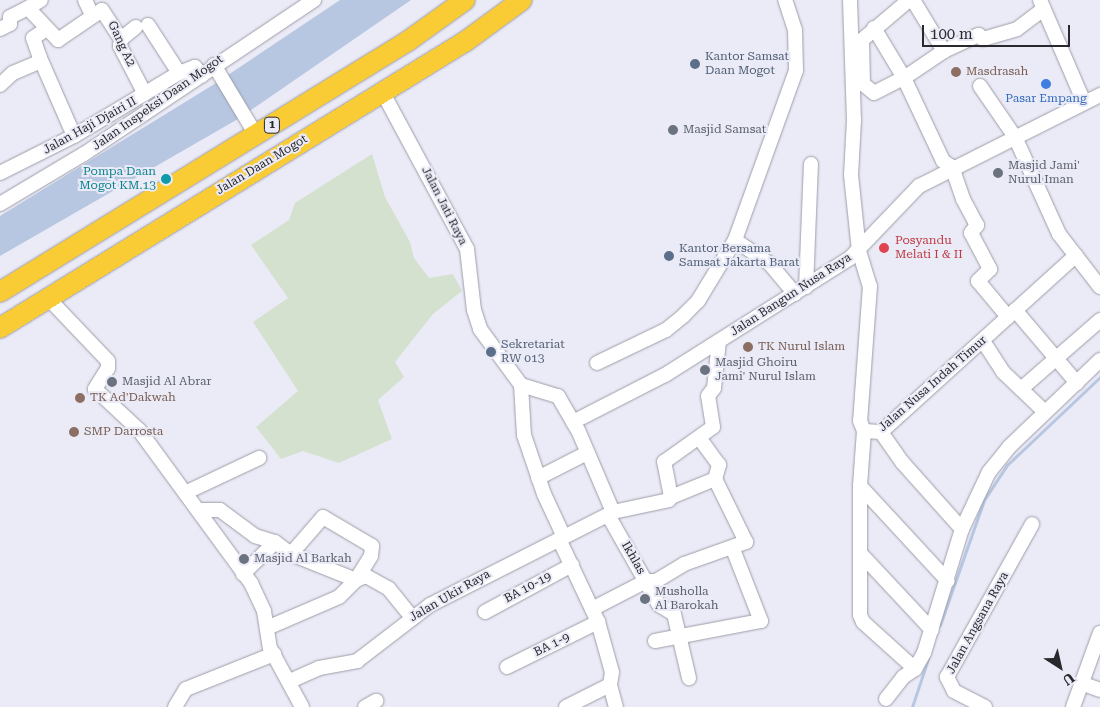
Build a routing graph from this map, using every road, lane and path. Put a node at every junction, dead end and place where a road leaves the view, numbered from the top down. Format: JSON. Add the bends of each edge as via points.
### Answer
{"nodes":[{"id":1,"x":41,"y":0,"type":"edge"},
{"id":2,"x":84,"y":0,"type":"edge"},
{"id":3,"x":314,"y":0,"type":"edge"},
{"id":4,"x":465,"y":0,"type":"edge"},
{"id":5,"x":522,"y":0,"type":"edge"},
{"id":6,"x":785,"y":0,"type":"edge"},
{"id":7,"x":850,"y":0,"type":"edge"},
{"id":8,"x":911,"y":0,"type":"edge"},
{"id":9,"x":1041,"y":5,"type":"edge"},
{"id":10,"x":28,"y":8,"type":"junction"},
{"id":11,"x":5,"y":12,"type":"edge"},
{"id":12,"x":92,"y":15,"type":"junction"},
{"id":13,"x":874,"y":28,"type":"junction"},
{"id":14,"x":0,"y":29,"type":"edge"},
{"id":15,"x":45,"y":30,"type":"junction"},
{"id":16,"x":121,"y":39,"type":"junction"},
{"id":17,"x":944,"y":51,"type":"junction"},
{"id":18,"x":40,"y":58,"type":"junction"},
{"id":19,"x":215,"y":68,"type":"junction"},
{"id":20,"x":180,"y":73,"type":"junction"},
{"id":21,"x":202,"y":76,"type":"junction"},
{"id":22,"x":904,"y":78,"type":"junction"},
{"id":23,"x":0,"y":85,"type":"edge"},
{"id":24,"x":980,"y":86,"type":"dead end"},
{"id":25,"x":383,"y":93,"type":"junction"},
{"id":26,"x":145,"y":94,"type":"junction"},
{"id":27,"x":1100,"y":95,"type":"edge"},
{"id":28,"x":1084,"y":102,"type":"junction"},
{"id":29,"x":251,"y":128,"type":"junction"},
{"id":30,"x":74,"y":136,"type":"junction"},
{"id":31,"x":1015,"y":137,"type":"junction"},
{"id":32,"x":812,"y":164,"type":"dead end"},
{"id":33,"x":952,"y":167,"type":"junction"},
{"id":34,"x":0,"y":174,"type":"edge"},
{"id":35,"x":0,"y":204,"type":"edge"},
{"id":36,"x":735,"y":240,"type":"junction"},
{"id":37,"x":859,"y":251,"type":"junction"},
{"id":38,"x":1076,"y":255,"type":"junction"},
{"id":39,"x":1100,"y":287,"type":"edge"},
{"id":40,"x":801,"y":291,"type":"junction"},
{"id":41,"x":0,"y":292,"type":"edge"},
{"id":42,"x":48,"y":298,"type":"junction"},
{"id":43,"x":1012,"y":314,"type":"junction"},
{"id":44,"x":1100,"y":320,"type":"edge"},
{"id":45,"x":0,"y":328,"type":"edge"},
{"id":46,"x":719,"y":341,"type":"junction"},
{"id":47,"x":983,"y":341,"type":"junction"},
{"id":48,"x":1053,"y":358,"type":"junction"},
{"id":49,"x":1100,"y":360,"type":"edge"},
{"id":50,"x":597,"y":363,"type":"dead end"},
{"id":51,"x":1077,"y":383,"type":"junction"},
{"id":52,"x":522,"y":385,"type":"junction"},
{"id":53,"x":1020,"y":389,"type":"junction"},
{"id":54,"x":1045,"y":412,"type":"junction"},
{"id":55,"x":574,"y":422,"type":"junction"},
{"id":56,"x":864,"y":431,"type":"junction"},
{"id":57,"x":881,"y":432,"type":"junction"},
{"id":58,"x":700,"y":439,"type":"junction"},
{"id":59,"x":587,"y":453,"type":"junction"},
{"id":60,"x":258,"y":458,"type":"dead end"},
{"id":61,"x":538,"y":478,"type":"junction"},
{"id":62,"x":715,"y":479,"type":"junction"},
{"id":63,"x":860,"y":486,"type":"junction"},
{"id":64,"x":187,"y":492,"type":"junction"},
{"id":65,"x":671,"y":497,"type":"junction"},
{"id":66,"x":201,"y":510,"type":"junction"},
{"id":67,"x":611,"y":514,"type":"junction"},
{"id":68,"x":1032,"y":524,"type":"dead end"},
{"id":69,"x":962,"y":529,"type":"junction"},
{"id":70,"x":562,"y":538,"type":"junction"},
{"id":71,"x":275,"y":542,"type":"junction"},
{"id":72,"x":733,"y":549,"type":"junction"},
{"id":73,"x":860,"y":553,"type":"junction"},
{"id":74,"x":291,"y":554,"type":"junction"},
{"id":75,"x":572,"y":565,"type":"junction"},
{"id":76,"x":243,"y":574,"type":"junction"},
{"id":77,"x":356,"y":580,"type":"junction"},
{"id":78,"x":646,"y":581,"type":"junction"},
{"id":79,"x":948,"y":581,"type":"junction"},
{"id":80,"x":592,"y":609,"type":"junction"},
{"id":81,"x":485,"y":612,"type":"dead end"},
{"id":82,"x":412,"y":617,"type":"junction"},
{"id":83,"x":598,"y":622,"type":"junction"},
{"id":84,"x":267,"y":628,"type":"junction"},
{"id":85,"x":932,"y":630,"type":"junction"},
{"id":86,"x":680,"y":634,"type":"junction"},
{"id":87,"x":1099,"y":638,"type":"edge"},
{"id":88,"x":655,"y":641,"type":"dead end"},
{"id":89,"x":274,"y":654,"type":"junction"},
{"id":90,"x":507,"y":667,"type":"dead end"},
{"id":91,"x":916,"y":669,"type":"junction"},
{"id":92,"x":689,"y":678,"type":"dead end"},
{"id":93,"x":290,"y":681,"type":"junction"},
{"id":94,"x":1081,"y":683,"type":"junction"},
{"id":95,"x":610,"y":685,"type":"junction"},
{"id":96,"x":1100,"y":690,"type":"edge"},
{"id":97,"x":886,"y":699,"type":"dead end"},
{"id":98,"x":175,"y":707,"type":"edge"},
{"id":99,"x":302,"y":707,"type":"edge"},
{"id":100,"x":567,"y":707,"type":"edge"},
{"id":101,"x":616,"y":707,"type":"edge"},
{"id":102,"x":985,"y":707,"type":"edge"},
{"id":103,"x":1073,"y":707,"type":"edge"}],
"edges":[{"from":1,"to":10,"type":"street"},
{"from":2,"to":12,"type":"street"},
{"from":3,"to":19,"type":"street","name":"Jalan Inspeksi Daan Mogot"},
{"from":4,"to":29,"type":"highway","number":"1","via":[[408,41]]},
{"from":5,"to":25,"type":"highway","name":"Jalan Daan Mogot","number":"1","via":[[466,41]]},
{"from":6,"to":36,"type":"street","via":[[795,30],[796,71]]},
{"from":7,"to":37,"type":"street","name":"Jalan Nusa Indah Timur","via":[[854,120],[851,175]]},
{"from":8,"to":13,"type":"street"},
{"from":8,"to":17,"type":"street"},
{"from":9,"to":17,"type":"street","via":[[1017,29],[983,39],[978,35]]},
{"from":9,"to":28,"type":"street","via":[[1062,45]]},
{"from":10,"to":11,"type":"street"},
{"from":10,"to":15,"type":"street"},
{"from":11,"to":14,"type":"street","via":[[10,24]]},
{"from":12,"to":15,"type":"street","name":"Gang A2","via":[[58,40]]},
{"from":12,"to":16,"type":"street","name":"Gang A2","via":[[104,11]]},
{"from":13,"to":22,"type":"street"},
{"from":13,"to":22,"type":"street","via":[[862,40],[863,84],[874,93]]},
{"from":15,"to":18,"type":"street","via":[[33,38]]},
{"from":16,"to":20,"type":"street","via":[[142,26]]},
{"from":16,"to":26,"type":"street","name":"Gang A2","via":[[120,46]]},
{"from":17,"to":22,"type":"street"},
{"from":18,"to":23,"type":"street","via":[[37,63],[13,73]]},
{"from":18,"to":30,"type":"street"},
{"from":19,"to":21,"type":"street","name":"Jalan Inspeksi Daan Mogot"},
{"from":19,"to":29,"type":"street"},
{"from":20,"to":21,"type":"street","via":[[194,66]]},
{"from":20,"to":26,"type":"street","name":"Jalan Haji Djairi II"},
{"from":21,"to":35,"type":"street","name":"Jalan Inspeksi Daan Mogot","via":[[84,154]]},
{"from":22,"to":33,"type":"street","via":[[943,161]]},
{"from":24,"to":31,"type":"street"},
{"from":25,"to":42,"type":"highway","name":"Jalan Daan Mogot","number":"1"},
{"from":25,"to":52,"type":"street","name":"Jalan Jati Raya","via":[[467,250],[474,310],[480,329]]},
{"from":26,"to":30,"type":"street","name":"Jalan Haji Djairi II"},
{"from":27,"to":28,"type":"street","name":"Jalan Bangun Nusa Raya"},
{"from":28,"to":31,"type":"street","name":"Jalan Bangun Nusa Raya"},
{"from":29,"to":41,"type":"highway","number":"1"},
{"from":30,"to":34,"type":"street","name":"Jalan Haji Djairi II"},
{"from":31,"to":33,"type":"street","name":"Jalan Bangun Nusa Raya"},
{"from":31,"to":38,"type":"street","via":[[1059,234]]},
{"from":32,"to":40,"type":"street"},
{"from":33,"to":37,"type":"street","name":"Jalan Bangun Nusa Raya","via":[[919,186]]},
{"from":33,"to":43,"type":"street","via":[[963,199],[977,225],[971,233],[990,269],[978,281]]},
{"from":36,"to":40,"type":"street"},
{"from":36,"to":50,"type":"street","via":[[698,301],[682,316],[666,330]]},
{"from":37,"to":40,"type":"street","name":"Jalan Bangun Nusa Raya"},
{"from":37,"to":56,"type":"street","name":"Jalan Nusa Indah Timur","via":[[870,286],[860,421]]},
{"from":38,"to":39,"type":"street"},
{"from":38,"to":43,"type":"street","name":"Jalan Nusa Indah Timur"},
{"from":40,"to":46,"type":"street","name":"Jalan Bangun Nusa Raya"},
{"from":42,"to":45,"type":"highway","name":"Jalan Daan Mogot","number":"1"},
{"from":42,"to":64,"type":"street","via":[[108,361],[108,368],[95,389],[139,430]]},
{"from":43,"to":47,"type":"street","name":"Jalan Nusa Indah Timur"},
{"from":43,"to":48,"type":"street"},
{"from":44,"to":48,"type":"street"},
{"from":46,"to":55,"type":"street","name":"Jalan Bangun Nusa Raya","via":[[665,375]]},
{"from":46,"to":58,"type":"street","via":[[714,388],[708,396],[713,427]]},
{"from":47,"to":53,"type":"street","via":[[1003,372]]},
{"from":47,"to":57,"type":"street","name":"Jalan Nusa Indah Timur"},
{"from":48,"to":51,"type":"street"},
{"from":48,"to":53,"type":"street"},
{"from":49,"to":51,"type":"street"},
{"from":51,"to":54,"type":"street"},
{"from":52,"to":55,"type":"street","via":[[555,392]]},
{"from":52,"to":61,"type":"street","via":[[524,435]]},
{"from":53,"to":54,"type":"street"},
{"from":54,"to":69,"type":"street","via":[[989,472]]},
{"from":55,"to":59,"type":"street"},
{"from":56,"to":57,"type":"street","name":"Jalan Nusa Indah Timur"},
{"from":56,"to":63,"type":"street"},
{"from":57,"to":69,"type":"street","via":[[902,462]]},
{"from":58,"to":62,"type":"street","via":[[719,466]]},
{"from":58,"to":65,"type":"street","via":[[664,462]]},
{"from":59,"to":61,"type":"street"},
{"from":59,"to":67,"type":"street"},
{"from":60,"to":64,"type":"street"},
{"from":61,"to":70,"type":"street"},
{"from":62,"to":65,"type":"street","name":"Jalan Ukir Raya"},
{"from":62,"to":72,"type":"street","via":[[746,540]]},
{"from":63,"to":73,"type":"street"},
{"from":63,"to":79,"type":"street"},
{"from":64,"to":66,"type":"street"},
{"from":65,"to":67,"type":"street","name":"Jalan Ukir Raya","via":[[664,502]]},
{"from":66,"to":71,"type":"street","via":[[220,510],[254,536]]},
{"from":66,"to":76,"type":"street","via":[[219,543]]},
{"from":67,"to":70,"type":"street","name":"Jalan Ukir Raya"},
{"from":67,"to":78,"type":"street","name":"Ikhlas"},
{"from":68,"to":102,"type":"street","name":"Jalan Angsana Raya","via":[[947,677],[954,691]]},
{"from":69,"to":79,"type":"street"},
{"from":70,"to":75,"type":"street"},
{"from":70,"to":82,"type":"street","name":"Jalan Ukir Raya"},
{"from":71,"to":74,"type":"street"},
{"from":71,"to":76,"type":"street"},
{"from":72,"to":78,"type":"street","via":[[684,564],[656,581]]},
{"from":72,"to":86,"type":"street","via":[[762,621]]},
{"from":73,"to":85,"type":"street"},
{"from":73,"to":91,"type":"street","via":[[860,615]]},
{"from":74,"to":77,"type":"street"},
{"from":74,"to":77,"type":"street","via":[[323,517],[372,546],[371,556]]},
{"from":75,"to":80,"type":"street"},
{"from":75,"to":81,"type":"street","name":"BA 10-19"},
{"from":76,"to":84,"type":"street","via":[[251,583],[264,611]]},
{"from":77,"to":82,"type":"street","via":[[366,576],[387,588]]},
{"from":77,"to":84,"type":"street","via":[[339,597]]},
{"from":78,"to":80,"type":"street"},
{"from":78,"to":86,"type":"street","name":"Ikhlas","via":[[660,607],[672,610]]},
{"from":79,"to":85,"type":"street"},
{"from":80,"to":83,"type":"street"},
{"from":82,"to":93,"type":"street","name":"Jalan Ukir Raya","via":[[362,658],[348,664],[319,668]]},
{"from":83,"to":90,"type":"street","name":"BA 1-9"},
{"from":83,"to":95,"type":"street","via":[[612,672]]},
{"from":84,"to":89,"type":"street"},
{"from":85,"to":91,"type":"street"},
{"from":86,"to":88,"type":"street"},
{"from":86,"to":92,"type":"street","name":"Ikhlas"},
{"from":87,"to":94,"type":"street"},
{"from":89,"to":93,"type":"street"},
{"from":89,"to":98,"type":"street","via":[[186,689]]},
{"from":91,"to":97,"type":"street","via":[[903,677]]},
{"from":93,"to":99,"type":"street","via":[[291,690]]},
{"from":94,"to":96,"type":"street"},
{"from":94,"to":103,"type":"street"},
{"from":95,"to":100,"type":"street"},
{"from":95,"to":101,"type":"street"}]}
